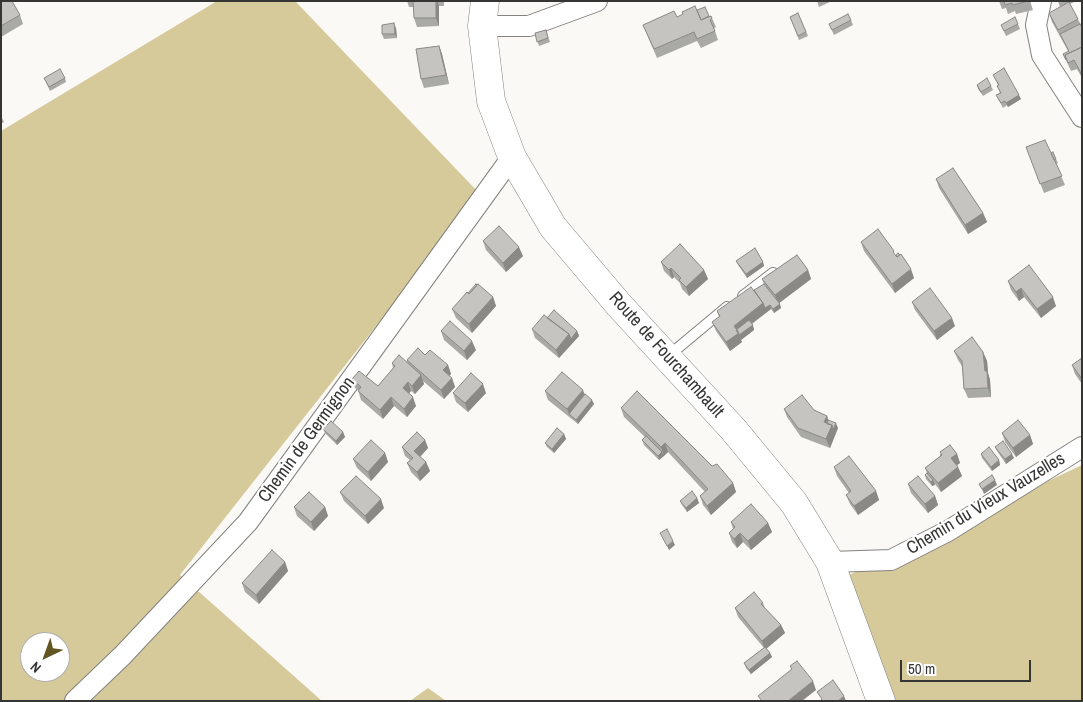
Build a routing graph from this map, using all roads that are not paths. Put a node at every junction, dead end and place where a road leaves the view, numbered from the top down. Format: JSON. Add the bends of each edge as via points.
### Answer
{"nodes":[{"id":1,"x":597,"y":1,"type":"edge"},
{"id":2,"x":1041,"y":1,"type":"edge"},
{"id":3,"x":484,"y":14,"type":"edge"},
{"id":4,"x":1082,"y":117,"type":"edge"},
{"id":5,"x":512,"y":157,"type":"junction"},
{"id":6,"x":778,"y":270,"type":"edge"},
{"id":7,"x":667,"y":357,"type":"junction"},
{"id":8,"x":1082,"y":447,"type":"edge"},
{"id":9,"x":830,"y":562,"type":"junction"},
{"id":10,"x":75,"y":701,"type":"edge"},
{"id":11,"x":881,"y":701,"type":"edge"}],
"edges":[{"from":1,"to":3,"type":"street","via":[[529,26]]},
{"from":2,"to":4,"type":"street","via":[[1036,25],[1042,55]]},
{"from":3,"to":5,"type":"main road","name":"Route de Fourchambault","via":[[491,102]]},
{"from":5,"to":7,"type":"main road","name":"Route de Fourchambault","via":[[552,227]]},
{"from":5,"to":10,"type":"street","name":"Chemin de Germignon","via":[[248,522],[123,655]]},
{"from":6,"to":7,"type":"lane","via":[[716,315]]},
{"from":7,"to":9,"type":"main road","name":"Route de Fourchambault","via":[[733,429],[794,503]]},
{"from":8,"to":9,"type":"street","name":"Chemin du Vieux Vauzelles","via":[[948,531],[891,560]]},
{"from":9,"to":11,"type":"main road","name":"Route de Fourchambault"}]}
